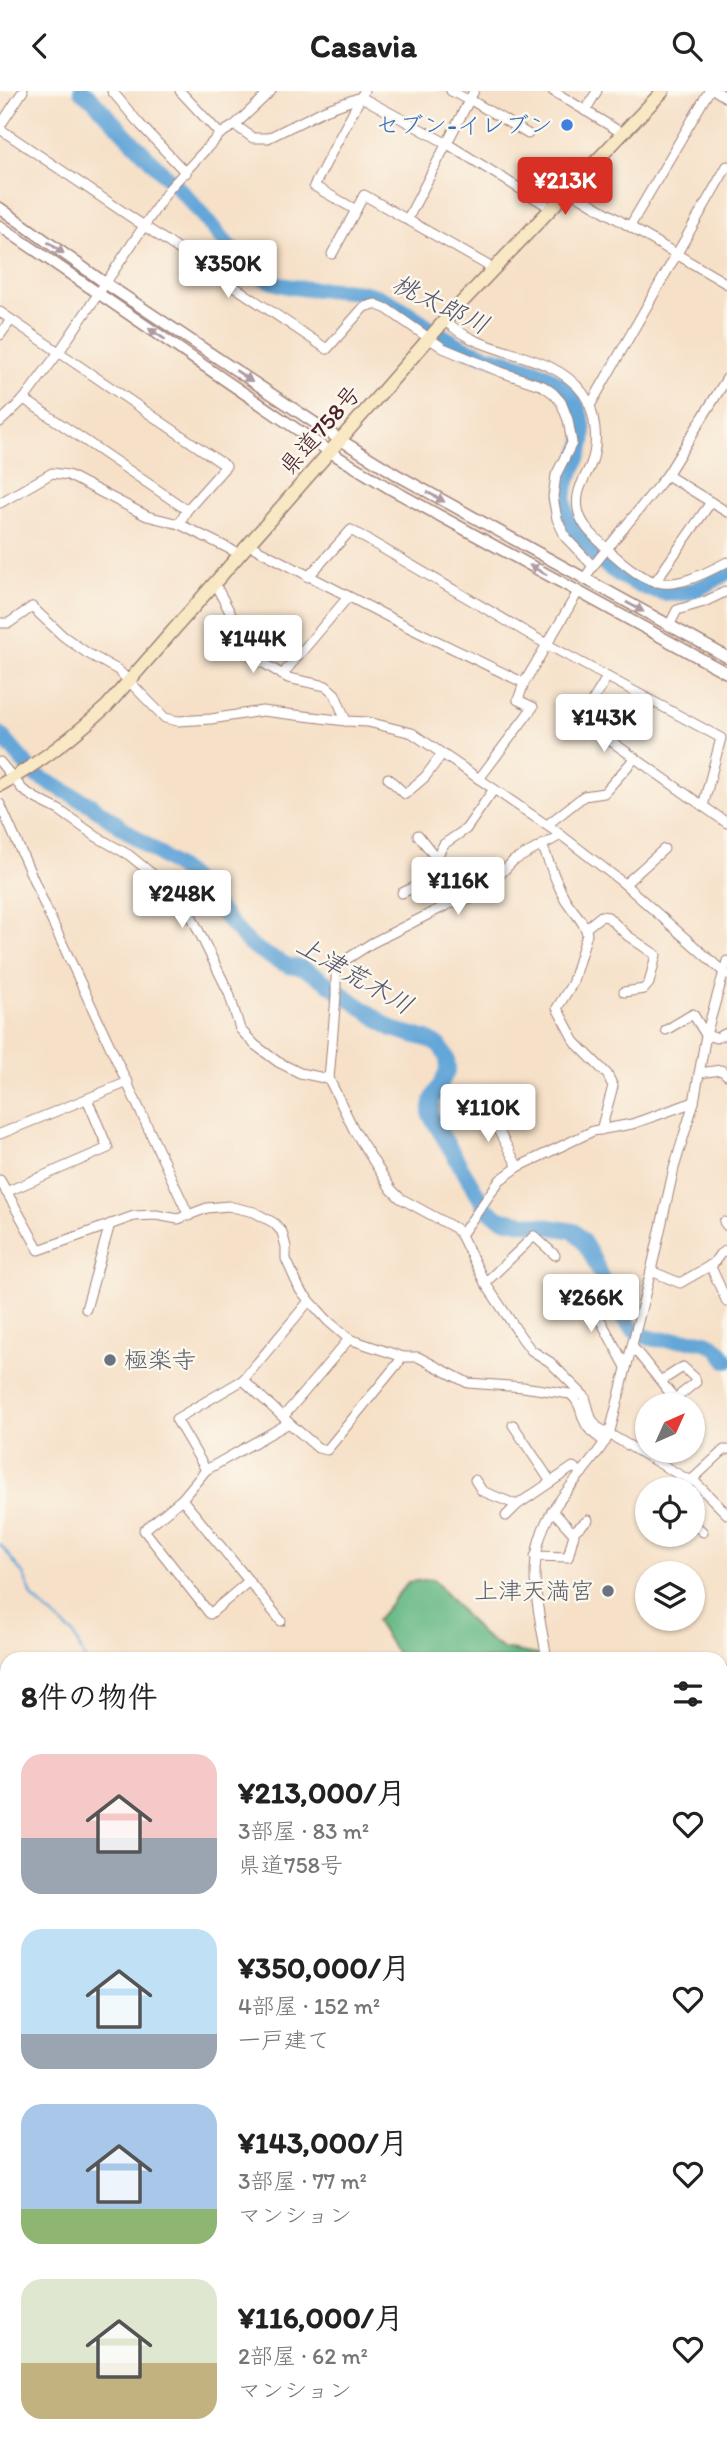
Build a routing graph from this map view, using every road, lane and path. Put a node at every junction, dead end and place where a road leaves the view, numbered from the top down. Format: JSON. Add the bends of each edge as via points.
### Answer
{"nodes":[{"id":1,"x":23,"y":91,"type":"edge"},
{"id":2,"x":112,"y":91,"type":"edge"},
{"id":3,"x":180,"y":91,"type":"edge"},
{"id":4,"x":451,"y":91,"type":"edge"},
{"id":5,"x":552,"y":91,"type":"edge"},
{"id":6,"x":597,"y":91,"type":"edge"},
{"id":7,"x":663,"y":91,"type":"edge"},
{"id":8,"x":709,"y":91,"type":"edge"},
{"id":9,"x":716,"y":91,"type":"edge"},
{"id":10,"x":264,"y":93,"type":"edge"},
{"id":11,"x":362,"y":94,"type":"edge"},
{"id":12,"x":470,"y":97,"type":"edge"},
{"id":13,"x":727,"y":98,"type":"edge"},
{"id":14,"x":585,"y":111,"type":"junction"},
{"id":15,"x":235,"y":125,"type":"junction"},
{"id":16,"x":0,"y":127,"type":"edge"},
{"id":17,"x":622,"y":133,"type":"junction"},
{"id":18,"x":220,"y":134,"type":"junction"},
{"id":19,"x":528,"y":134,"type":"dead end"},
{"id":20,"x":446,"y":143,"type":"junction"},
{"id":21,"x":727,"y":166,"type":"edge"},
{"id":22,"x":186,"y":173,"type":"junction"},
{"id":23,"x":568,"y":190,"type":"junction"},
{"id":24,"x":0,"y":208,"type":"edge"},
{"id":25,"x":551,"y":208,"type":"junction"},
{"id":26,"x":356,"y":210,"type":"junction"},
{"id":27,"x":407,"y":220,"type":"junction"},
{"id":28,"x":0,"y":226,"type":"edge"},
{"id":29,"x":145,"y":226,"type":"junction"},
{"id":30,"x":630,"y":226,"type":"junction"},
{"id":31,"x":332,"y":254,"type":"dead end"},
{"id":32,"x":677,"y":254,"type":"junction"},
{"id":33,"x":495,"y":269,"type":"junction"},
{"id":34,"x":725,"y":280,"type":"edge"},
{"id":35,"x":105,"y":283,"type":"junction"},
{"id":36,"x":97,"y":293,"type":"junction"},
{"id":37,"x":0,"y":312,"type":"edge"},
{"id":38,"x":11,"y":320,"type":"junction"},
{"id":39,"x":445,"y":320,"type":"junction"},
{"id":40,"x":0,"y":335,"type":"edge"},
{"id":41,"x":428,"y":338,"type":"junction"},
{"id":42,"x":59,"y":352,"type":"junction"},
{"id":43,"x":727,"y":378,"type":"edge"},
{"id":44,"x":24,"y":399,"type":"junction"},
{"id":45,"x":591,"y":404,"type":"junction"},
{"id":46,"x":0,"y":422,"type":"edge"},
{"id":47,"x":339,"y":439,"type":"junction"},
{"id":48,"x":330,"y":452,"type":"junction"},
{"id":49,"x":667,"y":475,"type":"junction"},
{"id":50,"x":711,"y":502,"type":"junction"},
{"id":51,"x":0,"y":503,"type":"edge"},
{"id":52,"x":187,"y":510,"type":"junction"},
{"id":53,"x":727,"y":512,"type":"edge"},
{"id":54,"x":180,"y":524,"type":"junction"},
{"id":55,"x":608,"y":549,"type":"junction"},
{"id":56,"x":244,"y":550,"type":"junction"},
{"id":57,"x":727,"y":562,"type":"edge"},
{"id":58,"x":593,"y":566,"type":"junction"},
{"id":59,"x":308,"y":577,"type":"junction"},
{"id":60,"x":583,"y":579,"type":"junction"},
{"id":61,"x":214,"y":582,"type":"junction"},
{"id":62,"x":655,"y":582,"type":"junction"},
{"id":63,"x":727,"y":591,"type":"edge"},
{"id":64,"x":578,"y":592,"type":"junction"},
{"id":65,"x":348,"y":597,"type":"junction"},
{"id":66,"x":0,"y":623,"type":"edge"},
{"id":67,"x":669,"y":626,"type":"junction"},
{"id":68,"x":548,"y":645,"type":"junction"},
{"id":69,"x":727,"y":657,"type":"edge"},
{"id":70,"x":727,"y":673,"type":"edge"},
{"id":71,"x":282,"y":675,"type":"junction"},
{"id":72,"x":607,"y":677,"type":"junction"},
{"id":73,"x":130,"y":681,"type":"junction"},
{"id":74,"x":524,"y":683,"type":"junction"},
{"id":75,"x":346,"y":721,"type":"junction"},
{"id":76,"x":442,"y":754,"type":"junction"},
{"id":77,"x":635,"y":758,"type":"junction"},
{"id":78,"x":0,"y":762,"type":"edge"},
{"id":79,"x":17,"y":776,"type":"junction"},
{"id":80,"x":388,"y":778,"type":"dead end"},
{"id":81,"x":479,"y":779,"type":"junction"},
{"id":82,"x":0,"y":785,"type":"edge"},
{"id":83,"x":494,"y":789,"type":"junction"},
{"id":84,"x":0,"y":804,"type":"edge"},
{"id":85,"x":703,"y":806,"type":"junction"},
{"id":86,"x":727,"y":824,"type":"edge"},
{"id":87,"x":547,"y":825,"type":"junction"},
{"id":88,"x":418,"y":835,"type":"dead end"},
{"id":89,"x":561,"y":835,"type":"junction"},
{"id":90,"x":542,"y":845,"type":"junction"},
{"id":91,"x":664,"y":849,"type":"dead end"},
{"id":92,"x":436,"y":858,"type":"junction"},
{"id":93,"x":625,"y":884,"type":"junction"},
{"id":94,"x":402,"y":893,"type":"dead end"},
{"id":95,"x":586,"y":928,"type":"junction"},
{"id":96,"x":727,"y":961,"type":"edge"},
{"id":97,"x":725,"y":973,"type":"edge"},
{"id":98,"x":624,"y":992,"type":"dead end"},
{"id":99,"x":666,"y":1030,"type":"dead end"},
{"id":100,"x":727,"y":1033,"type":"edge"},
{"id":101,"x":706,"y":1035,"type":"junction"},
{"id":102,"x":699,"y":1073,"type":"junction"},
{"id":103,"x":727,"y":1075,"type":"edge"},
{"id":104,"x":329,"y":1079,"type":"junction"},
{"id":105,"x":128,"y":1082,"type":"junction"},
{"id":106,"x":87,"y":1098,"type":"junction"},
{"id":107,"x":694,"y":1102,"type":"junction"},
{"id":108,"x":495,"y":1109,"type":"dead end"},
{"id":109,"x":601,"y":1130,"type":"junction"},
{"id":110,"x":0,"y":1134,"type":"edge"},
{"id":111,"x":518,"y":1167,"type":"junction"},
{"id":112,"x":0,"y":1180,"type":"edge"},
{"id":113,"x":6,"y":1192,"type":"junction"},
{"id":114,"x":189,"y":1216,"type":"junction"},
{"id":115,"x":110,"y":1224,"type":"junction"},
{"id":116,"x":461,"y":1235,"type":"junction"},
{"id":117,"x":727,"y":1249,"type":"edge"},
{"id":118,"x":555,"y":1255,"type":"dead end"},
{"id":119,"x":710,"y":1265,"type":"junction"},
{"id":120,"x":651,"y":1271,"type":"junction"},
{"id":121,"x":579,"y":1281,"type":"dead end"},
{"id":122,"x":485,"y":1283,"type":"junction"},
{"id":123,"x":309,"y":1301,"type":"junction"},
{"id":124,"x":727,"y":1302,"type":"edge"},
{"id":125,"x":86,"y":1309,"type":"dead end"},
{"id":126,"x":349,"y":1339,"type":"junction"},
{"id":127,"x":632,"y":1346,"type":"junction"},
{"id":128,"x":403,"y":1357,"type":"junction"},
{"id":129,"x":626,"y":1367,"type":"junction"},
{"id":130,"x":243,"y":1380,"type":"junction"},
{"id":131,"x":662,"y":1381,"type":"dead end"},
{"id":132,"x":286,"y":1420,"type":"junction"},
{"id":133,"x":513,"y":1425,"type":"dead end"},
{"id":134,"x":607,"y":1439,"type":"junction"},
{"id":135,"x":727,"y":1450,"type":"edge"},
{"id":136,"x":206,"y":1470,"type":"junction"},
{"id":137,"x":582,"y":1473,"type":"junction"},
{"id":138,"x":685,"y":1477,"type":"edge"},
{"id":139,"x":694,"y":1477,"type":"edge"},
{"id":140,"x":474,"y":1480,"type":"dead end"},
{"id":141,"x":551,"y":1482,"type":"junction"},
{"id":142,"x":705,"y":1493,"type":"edge"},
{"id":143,"x":182,"y":1499,"type":"junction"},
{"id":144,"x":517,"y":1505,"type":"junction"},
{"id":145,"x":552,"y":1510,"type":"junction"},
{"id":146,"x":727,"y":1514,"type":"edge"},
{"id":147,"x":506,"y":1516,"type":"dead end"},
{"id":148,"x":588,"y":1520,"type":"dead end"},
{"id":149,"x":573,"y":1532,"type":"junction"},
{"id":150,"x":535,"y":1556,"type":"junction"},
{"id":151,"x":249,"y":1581,"type":"junction"},
{"id":152,"x":281,"y":1621,"type":"dead end"},
{"id":153,"x":545,"y":1646,"type":"junction"},
{"id":154,"x":542,"y":1652,"type":"edge"},
{"id":155,"x":546,"y":1652,"type":"edge"}],
"edges":[{"from":1,"to":16,"type":"street"},
{"from":2,"to":22,"type":"street"},
{"from":3,"to":18,"type":"street"},
{"from":4,"to":12,"type":"street"},
{"from":5,"to":14,"type":"street"},
{"from":6,"to":14,"type":"street"},
{"from":7,"to":17,"type":"main road","name":"県道758号"},
{"from":8,"to":30,"type":"street"},
{"from":9,"to":13,"type":"street"},
{"from":10,"to":15,"type":"street"},
{"from":11,"to":15,"type":"street","via":[[268,138],[253,138]]},
{"from":11,"to":20,"type":"street"},
{"from":11,"to":26,"type":"street","via":[[314,186]]},
{"from":12,"to":19,"type":"street"},
{"from":12,"to":20,"type":"street"},
{"from":14,"to":17,"type":"street"},
{"from":15,"to":18,"type":"street"},
{"from":16,"to":29,"type":"street"},
{"from":17,"to":23,"type":"main road","name":"県道758号"},
{"from":18,"to":22,"type":"street"},
{"from":20,"to":25,"type":"street"},
{"from":20,"to":27,"type":"street"},
{"from":21,"to":32,"type":"street"},
{"from":22,"to":29,"type":"street","via":[[169,189]]},
{"from":23,"to":25,"type":"main road","name":"県道758号"},
{"from":23,"to":30,"type":"street"},
{"from":24,"to":35,"type":"street","one_way":true},
{"from":25,"to":33,"type":"main road","name":"県道758号"},
{"from":26,"to":27,"type":"street","via":[[364,195]]},
{"from":26,"to":31,"type":"street"},
{"from":27,"to":33,"type":"street"},
{"from":28,"to":36,"type":"street"},
{"from":29,"to":35,"type":"street"},
{"from":29,"to":41,"type":"street","via":[[327,349],[365,307],[374,305]]},
{"from":30,"to":32,"type":"street"},
{"from":32,"to":34,"type":"street"},
{"from":32,"to":45,"type":"street"},
{"from":33,"to":39,"type":"main road","name":"県道758号"},
{"from":35,"to":36,"type":"street"},
{"from":35,"to":47,"type":"street","one_way":true},
{"from":36,"to":42,"type":"street"},
{"from":48,"to":36,"type":"street","one_way":true},
{"from":37,"to":38,"type":"street"},
{"from":38,"to":40,"type":"street"},
{"from":38,"to":42,"type":"street"},
{"from":39,"to":41,"type":"main road","name":"県道758号"},
{"from":39,"to":45,"type":"street","via":[[461,334],[556,369]]},
{"from":41,"to":47,"type":"main road","name":"県道758号"},
{"from":41,"to":58,"type":"street","via":[[543,386],[561,402],[572,443],[556,475],[557,519],[566,538]]},
{"from":42,"to":44,"type":"street"},
{"from":42,"to":52,"type":"street","via":[[226,466]]},
{"from":43,"to":49,"type":"street"},
{"from":44,"to":46,"type":"street"},
{"from":44,"to":52,"type":"street"},
{"from":45,"to":55,"type":"street","via":[[595,444],[577,494],[578,509],[582,523]]},
{"from":47,"to":48,"type":"main road","name":"県道758号"},
{"from":47,"to":60,"type":"street","one_way":true},
{"from":48,"to":56,"type":"main road","name":"県道758号"},
{"from":64,"to":48,"type":"street","one_way":true},
{"from":49,"to":50,"type":"street"},
{"from":49,"to":55,"type":"street"},
{"from":50,"to":53,"type":"street"},
{"from":50,"to":62,"type":"street"},
{"from":51,"to":54,"type":"street","via":[[52,473],[83,481],[147,516]]},
{"from":52,"to":54,"type":"street"},
{"from":54,"to":56,"type":"street","via":[[212,542]]},
{"from":55,"to":58,"type":"street"},
{"from":55,"to":62,"type":"street","via":[[643,578]]},
{"from":56,"to":59,"type":"street"},
{"from":56,"to":61,"type":"main road","name":"県道758号"},
{"from":57,"to":62,"type":"street","via":[[687,582]]},
{"from":58,"to":60,"type":"street"},
{"from":59,"to":65,"type":"street"},
{"from":59,"to":68,"type":"street","via":[[351,530]]},
{"from":60,"to":67,"type":"street","one_way":true},
{"from":61,"to":71,"type":"street","via":[[250,655]]},
{"from":61,"to":73,"type":"main road","name":"県道758号"},
{"from":63,"to":67,"type":"street","via":[[677,610]]},
{"from":64,"to":68,"type":"street"},
{"from":64,"to":70,"type":"street"},
{"from":65,"to":71,"type":"street"},
{"from":65,"to":74,"type":"street"},
{"from":66,"to":73,"type":"street","via":[[9,623],[32,607],[63,636]]},
{"from":67,"to":69,"type":"street"},
{"from":68,"to":72,"type":"street"},
{"from":68,"to":74,"type":"street"},
{"from":71,"to":75,"type":"street","via":[[326,686],[335,694]]},
{"from":72,"to":77,"type":"street","via":[[581,720]]},
{"from":72,"to":85,"type":"street","via":[[722,738]]},
{"from":73,"to":75,"type":"street","via":[[165,718],[178,721],[262,711]]},
{"from":73,"to":79,"type":"main road","name":"県道758号","via":[[83,728]]},
{"from":74,"to":81,"type":"street","via":[[518,700],[533,707]]},
{"from":75,"to":76,"type":"street","via":[[412,733]]},
{"from":76,"to":80,"type":"street","via":[[425,777],[404,793]]},
{"from":76,"to":81,"type":"street"},
{"from":77,"to":85,"type":"street"},
{"from":77,"to":87,"type":"street","via":[[604,793],[584,796]]},
{"from":78,"to":79,"type":"street"},
{"from":79,"to":82,"type":"main road","name":"県道758号"},
{"from":79,"to":104,"type":"street","via":[[37,799],[129,855],[183,899],[229,993],[240,1029],[278,1062]]},
{"from":81,"to":83,"type":"street"},
{"from":83,"to":87,"type":"street"},
{"from":83,"to":92,"type":"street","via":[[466,829],[444,845]]},
{"from":84,"to":105,"type":"street"},
{"from":85,"to":86,"type":"street"},
{"from":87,"to":89,"type":"street"},
{"from":88,"to":92,"type":"street"},
{"from":89,"to":90,"type":"street"},
{"from":89,"to":93,"type":"street"},
{"from":90,"to":95,"type":"street","via":[[562,895]]},
{"from":90,"to":104,"type":"street","via":[[513,861],[471,899],[449,904],[336,966]]},
{"from":91,"to":93,"type":"street"},
{"from":92,"to":94,"type":"street","via":[[437,872]]},
{"from":93,"to":97,"type":"street"},
{"from":95,"to":98,"type":"street","via":[[601,916],[608,917],[656,955],[644,989]]},
{"from":95,"to":109,"type":"street","via":[[572,984],[557,1008],[575,1042],[613,1086]]},
{"from":96,"to":97,"type":"street"},
{"from":97,"to":101,"type":"street"},
{"from":99,"to":101,"type":"street","via":[[692,1014]]},
{"from":100,"to":101,"type":"street","via":[[716,1038]]},
{"from":101,"to":102,"type":"street"},
{"from":102,"to":103,"type":"street","via":[[721,1070]]},
{"from":102,"to":107,"type":"street"},
{"from":104,"to":116,"type":"street","via":[[354,1131],[391,1189],[447,1221]]},
{"from":105,"to":106,"type":"street"},
{"from":105,"to":114,"type":"street"},
{"from":106,"to":110,"type":"street"},
{"from":106,"to":113,"type":"street","via":[[108,1148]]},
{"from":107,"to":109,"type":"street"},
{"from":107,"to":120,"type":"street"},
{"from":108,"to":111,"type":"street","via":[[497,1128]]},
{"from":109,"to":111,"type":"street"},
{"from":111,"to":116,"type":"street","via":[[500,1180]]},
{"from":112,"to":113,"type":"street"},
{"from":113,"to":115,"type":"street","via":[[39,1250]]},
{"from":114,"to":115,"type":"street","via":[[135,1216]]},
{"from":114,"to":123,"type":"street","via":[[228,1206],[274,1223],[282,1232],[290,1273]]},
{"from":115,"to":125,"type":"street"},
{"from":116,"to":122,"type":"street"},
{"from":117,"to":119,"type":"street"},
{"from":118,"to":122,"type":"street","via":[[534,1236]]},
{"from":119,"to":120,"type":"street","via":[[680,1283]]},
{"from":119,"to":124,"type":"street"},
{"from":120,"to":127,"type":"street"},
{"from":121,"to":129,"type":"street"},
{"from":122,"to":134,"type":"street","via":[[531,1350],[550,1361],[585,1397],[591,1418]]},
{"from":123,"to":126,"type":"street"},
{"from":123,"to":130,"type":"street"},
{"from":126,"to":128,"type":"street"},
{"from":126,"to":132,"type":"street"},
{"from":127,"to":129,"type":"street"},
{"from":127,"to":131,"type":"street"},
{"from":128,"to":132,"type":"street","via":[[327,1450],[318,1448]]},
{"from":128,"to":134,"type":"street","via":[[418,1357],[468,1383],[570,1394],[590,1430]]},
{"from":129,"to":134,"type":"street"},
{"from":130,"to":132,"type":"street"},
{"from":130,"to":136,"type":"street","via":[[176,1419]]},
{"from":132,"to":136,"type":"street"},
{"from":133,"to":141,"type":"street"},
{"from":134,"to":137,"type":"street"},
{"from":134,"to":138,"type":"street"},
{"from":135,"to":139,"type":"street"},
{"from":136,"to":143,"type":"street"},
{"from":137,"to":141,"type":"street","via":[[573,1467]]},
{"from":137,"to":145,"type":"street"},
{"from":140,"to":144,"type":"street","via":[[482,1491]]},
{"from":141,"to":144,"type":"street"},
{"from":142,"to":146,"type":"street"},
{"from":143,"to":151,"type":"street"},
{"from":143,"to":151,"type":"street","via":[[144,1529],[210,1614]]},
{"from":144,"to":147,"type":"street"},
{"from":145,"to":149,"type":"street"},
{"from":145,"to":150,"type":"street","via":[[542,1526]]},
{"from":148,"to":149,"type":"street"},
{"from":149,"to":150,"type":"street","via":[[568,1557]]},
{"from":150,"to":153,"type":"street"},
{"from":151,"to":152,"type":"street"},
{"from":153,"to":154,"type":"street"},
{"from":153,"to":155,"type":"street"}]}
